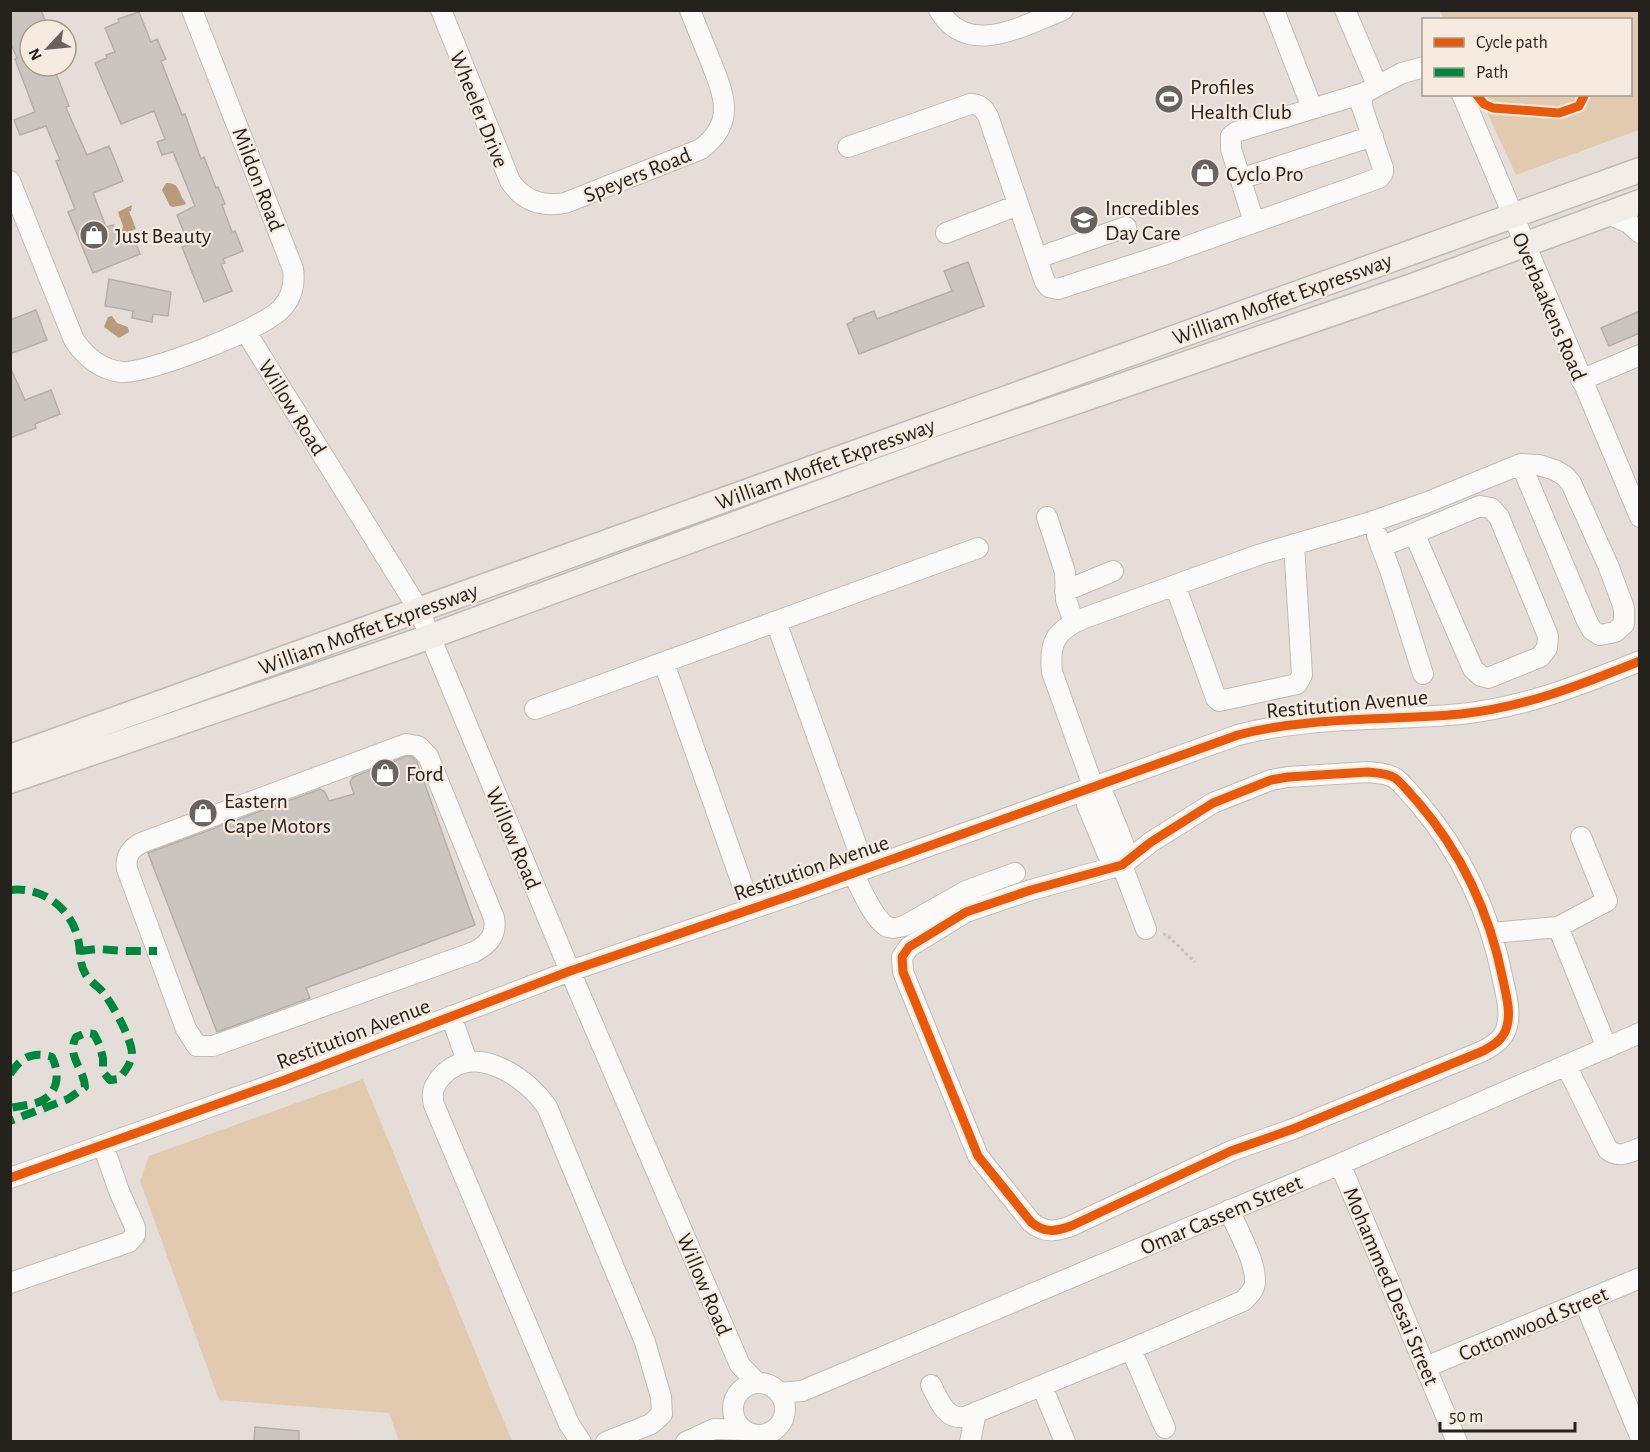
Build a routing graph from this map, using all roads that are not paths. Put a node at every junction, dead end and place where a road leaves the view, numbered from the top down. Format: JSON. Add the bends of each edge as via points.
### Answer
{"nodes":[{"id":1,"x":192,"y":10,"type":"edge"},
{"id":2,"x":441,"y":10,"type":"edge"},
{"id":3,"x":690,"y":10,"type":"edge"},
{"id":4,"x":939,"y":10,"type":"edge"},
{"id":5,"x":1063,"y":10,"type":"edge"},
{"id":6,"x":1275,"y":10,"type":"edge"},
{"id":7,"x":1345,"y":10,"type":"edge"},
{"id":8,"x":1422,"y":68,"type":"edge"},
{"id":9,"x":1371,"y":89,"type":"junction"},
{"id":10,"x":1463,"y":96,"type":"edge"},
{"id":11,"x":1312,"y":108,"type":"junction"},
{"id":12,"x":1373,"y":136,"type":"junction"},
{"id":13,"x":848,"y":147,"type":"dead end"},
{"id":14,"x":1640,"y":170,"type":"edge"},
{"id":15,"x":1240,"y":179,"type":"junction"},
{"id":16,"x":10,"y":181,"type":"edge"},
{"id":17,"x":529,"y":200,"type":"joint"},
{"id":18,"x":1640,"y":202,"type":"edge"},
{"id":19,"x":1018,"y":206,"type":"junction"},
{"id":20,"x":1608,"y":214,"type":"junction"},
{"id":21,"x":1513,"y":215,"type":"junction"},
{"id":22,"x":1254,"y":222,"type":"junction"},
{"id":23,"x":1126,"y":227,"type":"dead end"},
{"id":24,"x":946,"y":233,"type":"dead end"},
{"id":25,"x":1640,"y":233,"type":"edge"},
{"id":26,"x":1524,"y":244,"type":"junction"},
{"id":27,"x":1037,"y":258,"type":"junction"},
{"id":28,"x":246,"y":332,"type":"junction"},
{"id":29,"x":1640,"y":356,"type":"edge"},
{"id":30,"x":1581,"y":380,"type":"junction"},
{"id":31,"x":1521,"y":464,"type":"junction"},
{"id":32,"x":1634,"y":487,"type":"edge"},
{"id":33,"x":1047,"y":517,"type":"dead end"},
{"id":34,"x":1640,"y":517,"type":"edge"},
{"id":35,"x":1371,"y":522,"type":"junction"},
{"id":36,"x":1414,"y":533,"type":"junction"},
{"id":37,"x":1294,"y":544,"type":"junction"},
{"id":38,"x":1381,"y":547,"type":"junction"},
{"id":39,"x":978,"y":548,"type":"dead end"},
{"id":40,"x":1113,"y":571,"type":"dead end"},
{"id":41,"x":1175,"y":585,"type":"junction"},
{"id":42,"x":1065,"y":591,"type":"junction"},
{"id":43,"x":419,"y":610,"type":"junction"},
{"id":44,"x":776,"y":622,"type":"junction"},
{"id":45,"x":1074,"y":622,"type":"junction"},
{"id":46,"x":429,"y":637,"type":"junction"},
{"id":47,"x":1640,"y":661,"type":"edge"},
{"id":48,"x":664,"y":663,"type":"junction"},
{"id":49,"x":1423,"y":674,"type":"dead end"},
{"id":50,"x":535,"y":709,"type":"dead end"},
{"id":51,"x":10,"y":757,"type":"edge"},
{"id":52,"x":10,"y":781,"type":"edge"},
{"id":53,"x":1093,"y":786,"type":"junction"},
{"id":54,"x":1581,"y":837,"type":"dead end"},
{"id":55,"x":128,"y":855,"type":"joint"},
{"id":56,"x":1122,"y":865,"type":"junction"},
{"id":57,"x":859,"y":871,"type":"junction"},
{"id":58,"x":1015,"y":873,"type":"dead end"},
{"id":59,"x":751,"y":909,"type":"junction"},
{"id":60,"x":1558,"y":927,"type":"junction"},
{"id":61,"x":1146,"y":929,"type":"road end"},
{"id":62,"x":1492,"y":933,"type":"junction"},
{"id":63,"x":570,"y":971,"type":"junction"},
{"id":64,"x":452,"y":1016,"type":"junction"},
{"id":65,"x":1640,"y":1033,"type":"edge"},
{"id":66,"x":1607,"y":1047,"type":"junction"},
{"id":67,"x":467,"y":1061,"type":"junction"},
{"id":68,"x":1566,"y":1065,"type":"junction"},
{"id":69,"x":103,"y":1145,"type":"junction"},
{"id":70,"x":1640,"y":1148,"type":"edge"},
{"id":71,"x":1340,"y":1164,"type":"junction"},
{"id":72,"x":10,"y":1178,"type":"edge"},
{"id":73,"x":1229,"y":1210,"type":"junction"},
{"id":74,"x":1640,"y":1278,"type":"edge"},
{"id":75,"x":10,"y":1283,"type":"edge"},
{"id":76,"x":1584,"y":1301,"type":"junction"},
{"id":77,"x":1131,"y":1350,"type":"junction"},
{"id":78,"x":1426,"y":1367,"type":"junction"},
{"id":79,"x":931,"y":1385,"type":"dead end"},
{"id":80,"x":749,"y":1386,"type":"junction"},
{"id":81,"x":1042,"y":1386,"type":"junction"},
{"id":82,"x":733,"y":1407,"type":"junction"},
{"id":83,"x":976,"y":1412,"type":"junction"},
{"id":84,"x":780,"y":1417,"type":"edge"},
{"id":85,"x":1165,"y":1428,"type":"dead end"},
{"id":86,"x":714,"y":1429,"type":"junction"},
{"id":87,"x":755,"y":1436,"type":"edge"},
{"id":88,"x":1640,"y":1436,"type":"edge"},
{"id":89,"x":581,"y":1442,"type":"edge"},
{"id":90,"x":606,"y":1442,"type":"edge"},
{"id":91,"x":686,"y":1442,"type":"edge"},
{"id":92,"x":970,"y":1442,"type":"edge"},
{"id":93,"x":1065,"y":1442,"type":"edge"},
{"id":94,"x":1457,"y":1442,"type":"edge"}],
"edges":[{"from":1,"to":28,"type":"street","name":"Mildon Road","via":[[293,269],[293,288],[282,309]]},
{"from":2,"to":17,"type":"street","name":"Wheeler Drive","via":[[505,174]]},
{"from":3,"to":17,"type":"street","name":"Speyers Road","via":[[724,103],[722,124],[709,143],[565,203],[547,205]]},
{"from":4,"to":5,"type":"street","via":[[950,25],[965,34],[986,37]]},
{"from":6,"to":11,"type":"street"},
{"from":7,"to":9,"type":"street"},
{"from":8,"to":9,"type":"street"},
{"from":9,"to":11,"type":"street"},
{"from":9,"to":12,"type":"street","via":[[1361,104]]},
{"from":10,"to":21,"type":"street","name":"Overbaakens Road"},
{"from":11,"to":15,"type":"street","via":[[1241,129],[1232,136],[1230,142]]},
{"from":12,"to":15,"type":"street"},
{"from":12,"to":22,"type":"street","via":[[1383,168],[1379,178]]},
{"from":13,"to":19,"type":"street","via":[[978,104],[988,116]]},
{"from":14,"to":21,"type":"main road","name":"William Moffet Expressway"},
{"from":15,"to":22,"type":"street"},
{"from":16,"to":28,"type":"street","name":"Mildon Road","via":[[74,340],[90,359],[112,370],[135,371]]},
{"from":18,"to":20,"type":"main road","name":"William Moffet Expressway"},
{"from":19,"to":24,"type":"street"},
{"from":19,"to":27,"type":"street"},
{"from":20,"to":25,"type":"street"},
{"from":20,"to":26,"type":"main road","name":"William Moffet Expressway"},
{"from":21,"to":26,"type":"street","name":"Overbaakens Road"},
{"from":21,"to":43,"type":"main road","name":"William Moffet Expressway"},
{"from":22,"to":27,"type":"street","via":[[1058,289],[1049,287]]},
{"from":23,"to":27,"type":"street"},
{"from":26,"to":30,"type":"street","name":"Overbaakens Road"},
{"from":26,"to":46,"type":"main road","name":"William Moffet Expressway","via":[[941,448]]},
{"from":28,"to":43,"type":"street","name":"Willow Road"},
{"from":29,"to":30,"type":"street"},
{"from":30,"to":32,"type":"street","name":"Overbaakens Road"},
{"from":31,"to":31,"type":"street","via":[[1555,470],[1565,476],[1577,493],[1624,608],[1624,624],[1615,632],[1600,635],[1592,630]]},
{"from":31,"to":35,"type":"street"},
{"from":32,"to":34,"type":"street","name":"Overbaakens Road"},
{"from":33,"to":42,"type":"street","via":[[1065,572]]},
{"from":35,"to":37,"type":"street"},
{"from":35,"to":38,"type":"street"},
{"from":36,"to":36,"type":"street","via":[[1480,506],[1491,508],[1500,518],[1548,636],[1548,648],[1540,657],[1488,678],[1473,669]]},
{"from":36,"to":38,"type":"street"},
{"from":37,"to":41,"type":"street"},
{"from":37,"to":41,"type":"street","via":[[1302,675],[1297,684],[1219,701]]},
{"from":38,"to":49,"type":"street"},
{"from":39,"to":44,"type":"street"},
{"from":40,"to":42,"type":"street"},
{"from":41,"to":45,"type":"street"},
{"from":42,"to":45,"type":"street"},
{"from":43,"to":46,"type":"street","name":"Willow Road"},
{"from":43,"to":51,"type":"main road","name":"William Moffet Expressway"},
{"from":44,"to":48,"type":"street"},
{"from":44,"to":57,"type":"street"},
{"from":45,"to":53,"type":"street","via":[[1059,633],[1050,657]]},
{"from":46,"to":52,"type":"main road","name":"William Moffet Expressway"},
{"from":46,"to":63,"type":"street","name":"Willow Road"},
{"from":47,"to":53,"type":"street","name":"Restitution Avenue","via":[[1556,694],[1512,706],[1462,714],[1264,728]]},
{"from":48,"to":50,"type":"street"},
{"from":48,"to":59,"type":"street"},
{"from":53,"to":56,"type":"street","via":[[1105,798],[1126,851]]},
{"from":53,"to":57,"type":"street","name":"Restitution Avenue"},
{"from":54,"to":60,"type":"street","via":[[1607,902]]},
{"from":55,"to":55,"type":"street","via":[[127,869],[186,1029],[201,1047],[213,1047],[474,952],[490,941],[496,926],[428,756],[413,744],[141,843]]},
{"from":56,"to":61,"type":"street"},
{"from":56,"to":62,"type":"street","via":[[1187,817],[1271,780],[1379,773],[1400,783],[1452,848]]},
{"from":56,"to":62,"type":"street","via":[[966,912],[917,941],[904,952],[901,964],[978,1156],[1031,1222],[1047,1231],[1058,1231],[1231,1151],[1493,1046],[1502,1038],[1509,1015]]},
{"from":57,"to":58,"type":"street","via":[[877,916],[888,927],[896,928],[966,891]]},
{"from":57,"to":59,"type":"street","name":"Restitution Avenue"},
{"from":59,"to":63,"type":"street","name":"Restitution Avenue"},
{"from":60,"to":62,"type":"street"},
{"from":60,"to":66,"type":"street"},
{"from":63,"to":64,"type":"street","name":"Restitution Avenue"},
{"from":63,"to":80,"type":"street","name":"Willow Road"},
{"from":64,"to":67,"type":"street"},
{"from":64,"to":69,"type":"street","name":"Restitution Avenue"},
{"from":65,"to":66,"type":"street","name":"Omar Cassem Street"},
{"from":66,"to":68,"type":"street","name":"Omar Cassem Street"},
{"from":67,"to":89,"type":"street","via":[[438,1081],[433,1088],[434,1105],[569,1424]]},
{"from":67,"to":90,"type":"street","via":[[501,1068],[516,1076],[538,1093],[547,1107],[645,1342],[662,1397],[662,1414],[651,1424]]},
{"from":68,"to":70,"type":"street","via":[[1608,1150],[1622,1155]]},
{"from":68,"to":71,"type":"street","name":"Omar Cassem Street"},
{"from":69,"to":72,"type":"street","name":"Restitution Avenue"},
{"from":69,"to":75,"type":"street","via":[[135,1235],[129,1242]]},
{"from":71,"to":73,"type":"street","name":"Omar Cassem Street"},
{"from":71,"to":78,"type":"street","name":"Mohammed Desai Street"},
{"from":73,"to":77,"type":"street","via":[[1253,1269],[1255,1281],[1250,1294],[1233,1307]]},
{"from":73,"to":84,"type":"street","name":"Omar Cassem Street","via":[[802,1391]]},
{"from":74,"to":76,"type":"street","name":"Cottonwood Street"},
{"from":76,"to":78,"type":"street","name":"Cottonwood Street"},
{"from":76,"to":88,"type":"street"},
{"from":77,"to":81,"type":"street"},
{"from":77,"to":85,"type":"street"},
{"from":78,"to":94,"type":"street","name":"Mohammed Desai Street"},
{"from":79,"to":83,"type":"street","via":[[952,1416]]},
{"from":80,"to":82,"type":"street"},
{"from":80,"to":84,"type":"street","via":[[773,1387]]},
{"from":81,"to":83,"type":"street"},
{"from":81,"to":93,"type":"street"},
{"from":82,"to":86,"type":"street"},
{"from":82,"to":87,"type":"street","via":[[735,1420]]},
{"from":83,"to":92,"type":"street"},
{"from":84,"to":87,"type":"street","via":[[769,1433]]},
{"from":86,"to":87,"type":"street"},
{"from":86,"to":91,"type":"street"}]}
